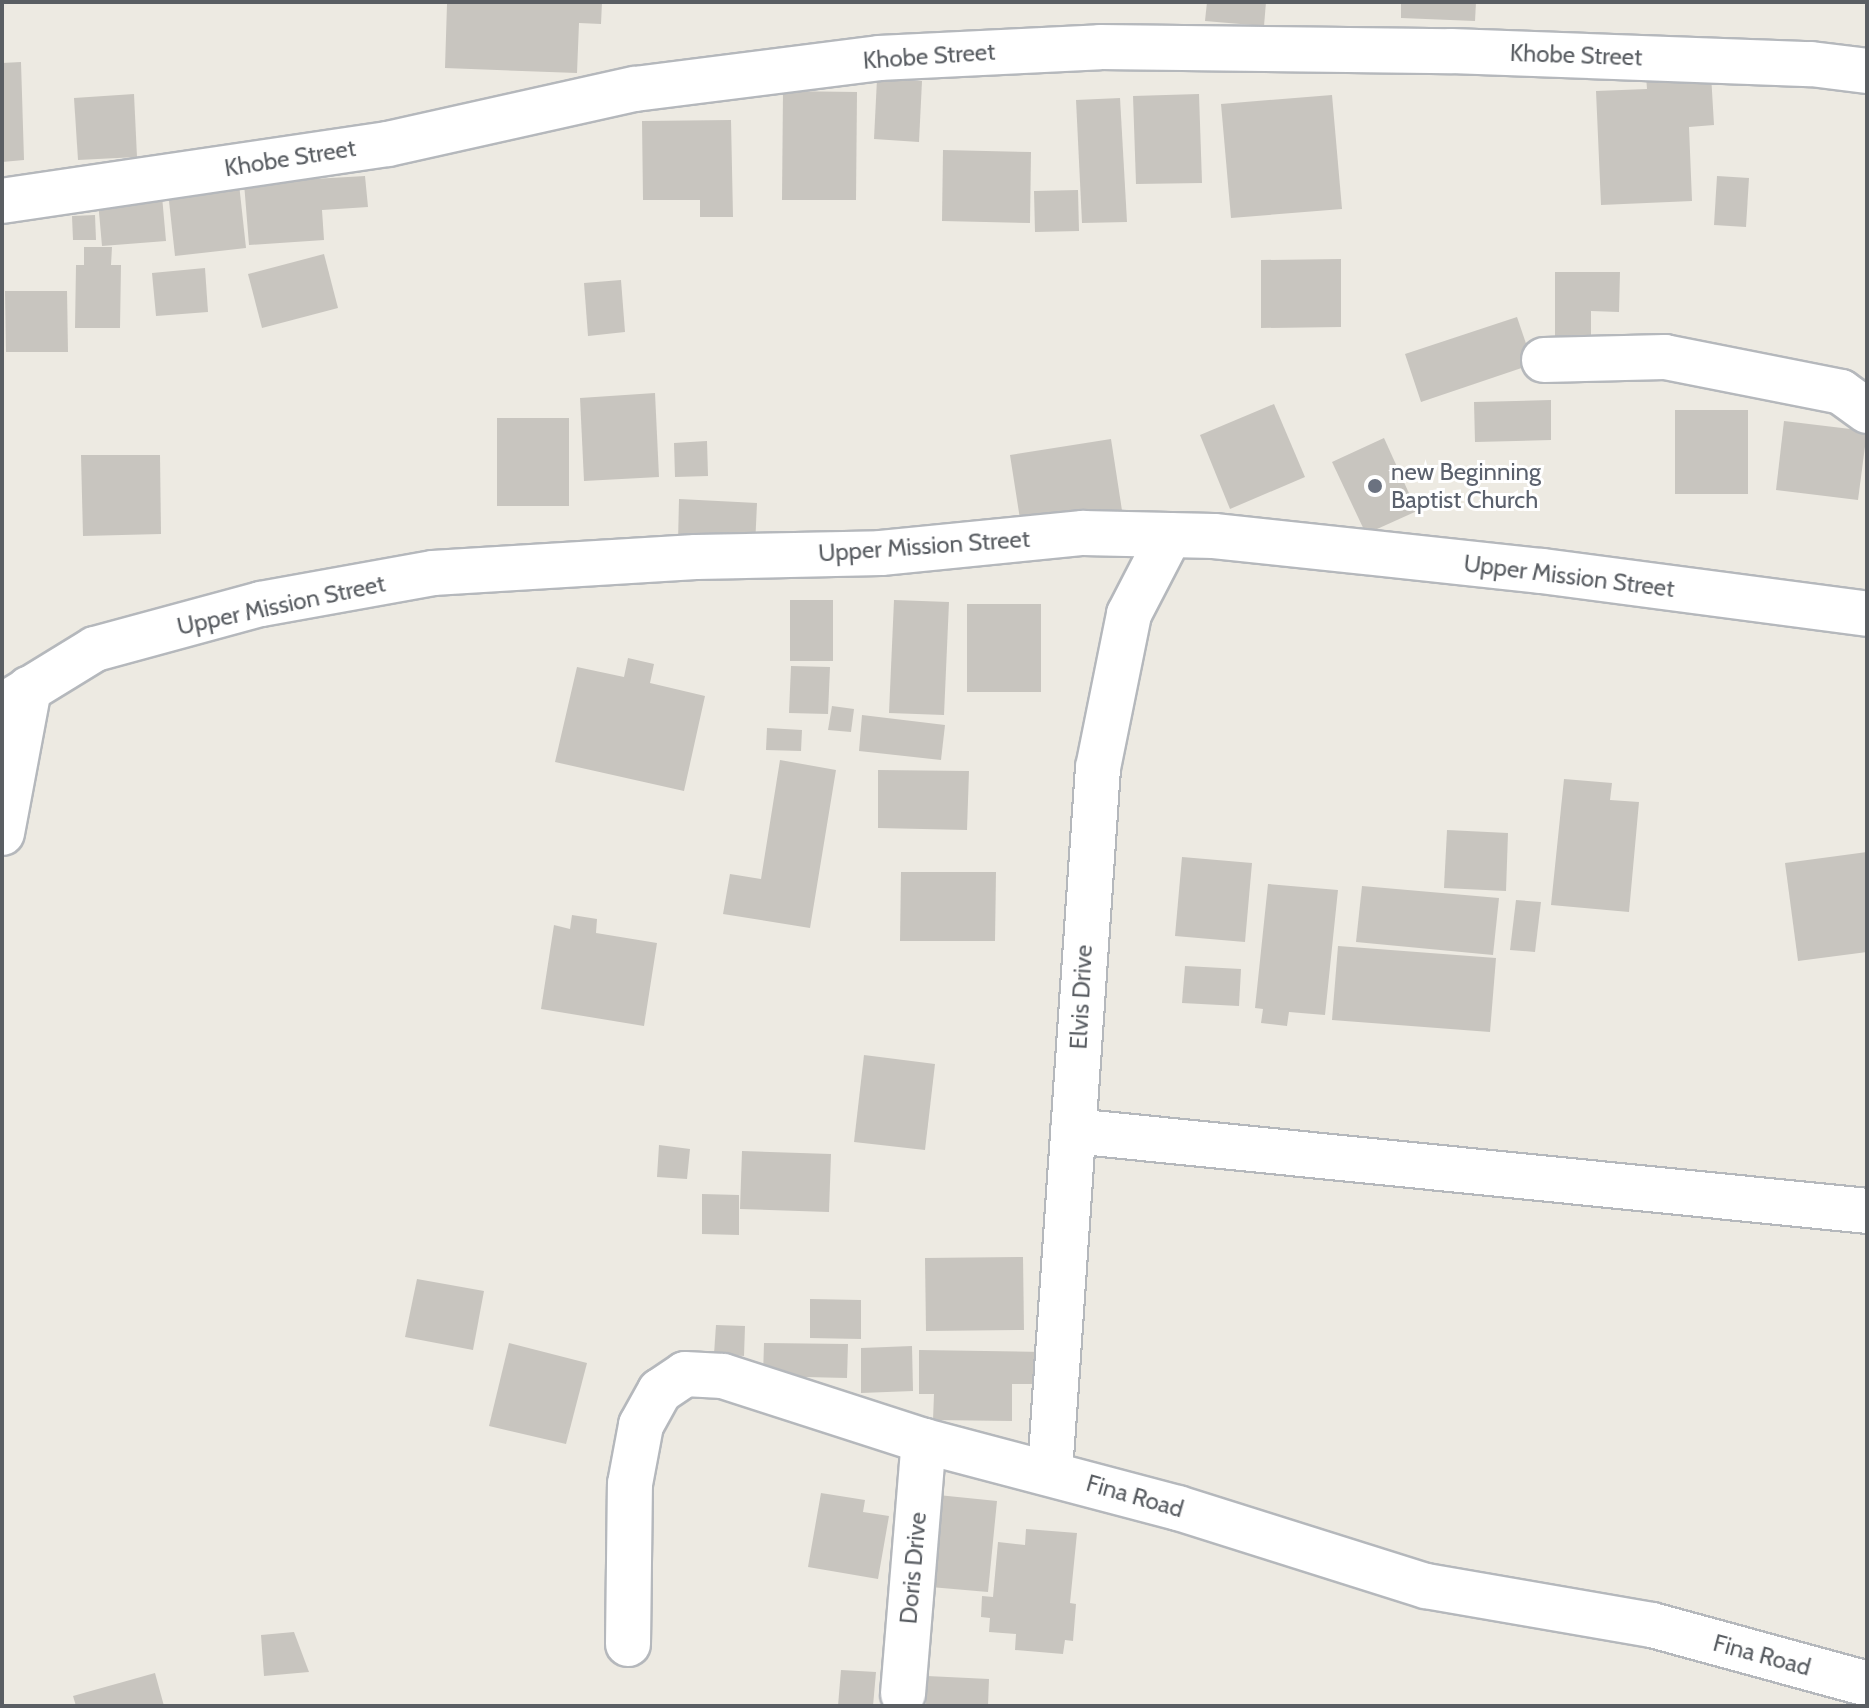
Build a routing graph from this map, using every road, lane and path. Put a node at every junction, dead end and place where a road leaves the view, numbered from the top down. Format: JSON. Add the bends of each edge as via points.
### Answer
{"nodes":[{"id":1,"x":1867,"y":71,"type":"edge"},
{"id":2,"x":2,"y":201,"type":"edge"},
{"id":3,"x":1544,"y":360,"type":"dead end"},
{"id":4,"x":1867,"y":411,"type":"edge"},
{"id":5,"x":1170,"y":535,"type":"junction"},
{"id":6,"x":1867,"y":614,"type":"edge"},
{"id":7,"x":15,"y":698,"type":"edge"},
{"id":8,"x":2,"y":833,"type":"edge"},
{"id":9,"x":1073,"y":1131,"type":"junction"},
{"id":10,"x":1867,"y":1211,"type":"edge"},
{"id":11,"x":924,"y":1441,"type":"junction"},
{"id":12,"x":1050,"y":1472,"type":"junction"},
{"id":13,"x":628,"y":1644,"type":"dead end"},
{"id":14,"x":1867,"y":1684,"type":"edge"},
{"id":15,"x":903,"y":1694,"type":"dead end"}],
"edges":[{"from":1,"to":2,"type":"street","name":"Khobe Street","via":[[1811,64],[1451,51],[1100,47],[879,58],[635,89],[388,144]]},
{"from":3,"to":4,"type":"street","via":[[1665,357],[1841,392]]},
{"from":5,"to":6,"type":"street","name":"Upper Mission Street","via":[[1526,569]]},
{"from":5,"to":7,"type":"street","name":"Upper Mission Street","via":[[1083,533],[881,553],[696,557],[433,573],[261,604],[95,649]]},
{"from":5,"to":9,"type":"street","name":"Elvis Drive","via":[[1129,614],[1098,768]]},
{"from":7,"to":8,"type":"street"},
{"from":9,"to":10,"type":"street"},
{"from":9,"to":12,"type":"street","name":"Elvis Drive"},
{"from":11,"to":12,"type":"street","name":"Fina Road"},
{"from":11,"to":13,"type":"street","name":"Fina Road","via":[[723,1376],[685,1374],[672,1382],[660,1391],[641,1425],[633,1464]]},
{"from":11,"to":15,"type":"street","name":"Doris Drive"},
{"from":12,"to":14,"type":"street","name":"Fina Road","via":[[1426,1586],[1652,1625]]}]}
